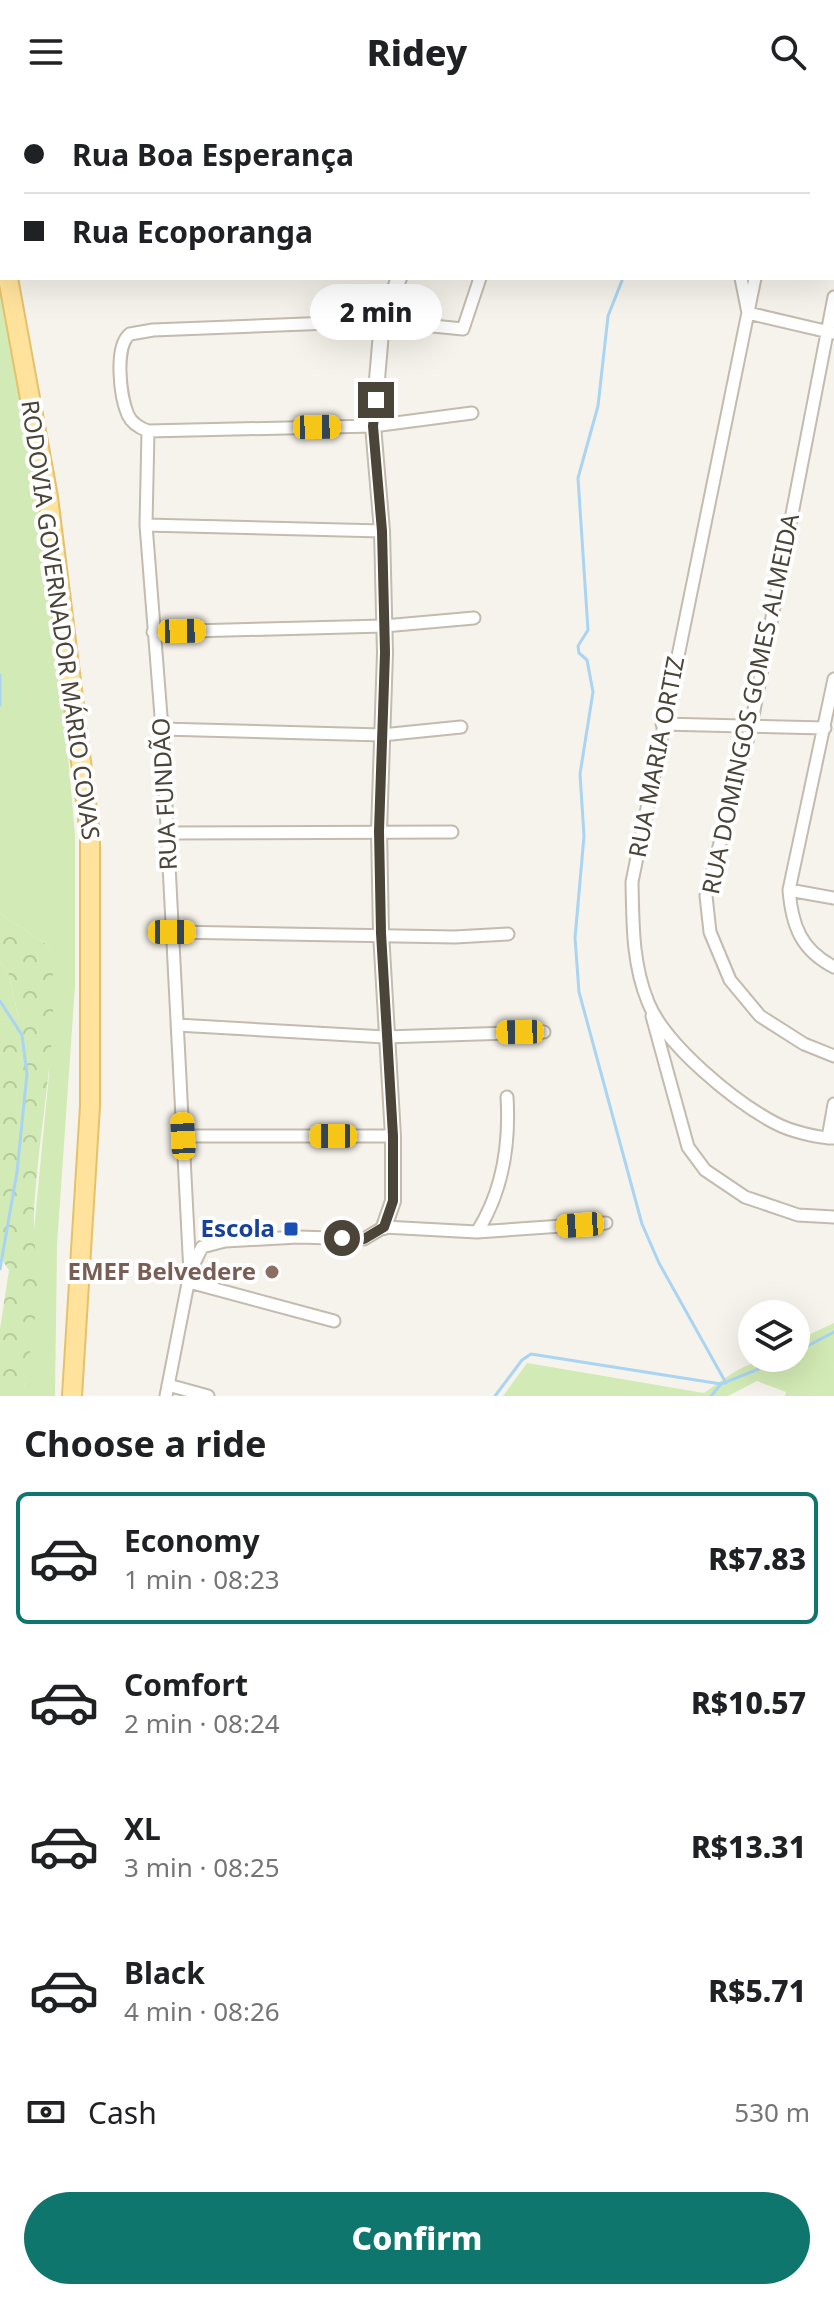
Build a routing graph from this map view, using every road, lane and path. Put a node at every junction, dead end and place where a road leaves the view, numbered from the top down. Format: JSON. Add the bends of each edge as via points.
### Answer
{"nodes":[{"id":1,"x":8,"y":280,"type":"edge"},
{"id":2,"x":398,"y":280,"type":"edge"},
{"id":3,"x":479,"y":280,"type":"edge"},
{"id":4,"x":741,"y":280,"type":"edge"},
{"id":5,"x":755,"y":280,"type":"edge"},
{"id":6,"x":834,"y":297,"type":"edge"},
{"id":7,"x":748,"y":313,"type":"junction"},
{"id":8,"x":382,"y":321,"type":"junction"},
{"id":9,"x":831,"y":332,"type":"edge"},
{"id":10,"x":472,"y":413,"type":"dead end"},
{"id":11,"x":373,"y":426,"type":"junction"},
{"id":12,"x":145,"y":430,"type":"junction"},
{"id":13,"x":146,"y":525,"type":"junction"},
{"id":14,"x":382,"y":531,"type":"junction"},
{"id":15,"x":474,"y":618,"type":"dead end"},
{"id":16,"x":384,"y":626,"type":"junction"},
{"id":17,"x":153,"y":632,"type":"junction"},
{"id":18,"x":834,"y":679,"type":"edge"},
{"id":19,"x":662,"y":724,"type":"junction"},
{"id":20,"x":751,"y":726,"type":"junction"},
{"id":21,"x":461,"y":727,"type":"dead end"},
{"id":22,"x":825,"y":728,"type":"junction"},
{"id":23,"x":162,"y":729,"type":"junction"},
{"id":24,"x":382,"y":735,"type":"junction"},
{"id":25,"x":379,"y":831,"type":"junction"},
{"id":26,"x":452,"y":832,"type":"dead end"},
{"id":27,"x":167,"y":833,"type":"junction"},
{"id":28,"x":789,"y":890,"type":"junction"},
{"id":29,"x":834,"y":898,"type":"edge"},
{"id":30,"x":172,"y":932,"type":"junction"},
{"id":31,"x":381,"y":933,"type":"junction"},
{"id":32,"x":508,"y":934,"type":"dead end"},
{"id":33,"x":834,"y":967,"type":"edge"},
{"id":34,"x":648,"y":1003,"type":"junction"},
{"id":35,"x":177,"y":1025,"type":"junction"},
{"id":36,"x":544,"y":1032,"type":"dead end"},
{"id":37,"x":385,"y":1037,"type":"junction"},
{"id":38,"x":834,"y":1056,"type":"edge"},
{"id":39,"x":507,"y":1097,"type":"dead end"},
{"id":40,"x":834,"y":1104,"type":"edge"},
{"id":41,"x":183,"y":1136,"type":"junction"},
{"id":42,"x":393,"y":1136,"type":"junction"},
{"id":43,"x":831,"y":1138,"type":"edge"},
{"id":44,"x":834,"y":1217,"type":"edge"},
{"id":45,"x":606,"y":1223,"type":"dead end"},
{"id":46,"x":384,"y":1227,"type":"junction"},
{"id":47,"x":477,"y":1232,"type":"junction"},
{"id":48,"x":189,"y":1277,"type":"junction"},
{"id":49,"x":334,"y":1321,"type":"dead end"},
{"id":50,"x":167,"y":1390,"type":"edge"},
{"id":51,"x":70,"y":1396,"type":"edge"},
{"id":52,"x":208,"y":1396,"type":"edge"}],
"edges":[{"from":1,"to":51,"type":"main road","name":"RODOVIA GOVERNADOR MÁRIO COVAS","via":[[48,497],[90,834],[90,1106]]},
{"from":2,"to":8,"type":"street"},
{"from":3,"to":8,"type":"street","via":[[463,329]]},
{"from":4,"to":7,"type":"street"},
{"from":5,"to":7,"type":"street","name":"RUA MARIA ORTIZ"},
{"from":6,"to":9,"type":"street","name":"RUA DOMINGOS GOMES ALMEIDA"},
{"from":7,"to":9,"type":"street"},
{"from":7,"to":19,"type":"street","name":"RUA MARIA ORTIZ"},
{"from":8,"to":11,"type":"street"},
{"from":8,"to":12,"type":"street","via":[[130,334],[120,350],[127,414]]},
{"from":9,"to":20,"type":"street","name":"RUA DOMINGOS GOMES ALMEIDA"},
{"from":10,"to":11,"type":"street"},
{"from":11,"to":12,"type":"street"},
{"from":11,"to":14,"type":"street"},
{"from":12,"to":13,"type":"street","name":"RUA FUNDÃO"},
{"from":13,"to":14,"type":"street"},
{"from":13,"to":17,"type":"street","name":"RUA FUNDÃO"},
{"from":14,"to":16,"type":"street"},
{"from":15,"to":16,"type":"street"},
{"from":16,"to":17,"type":"street"},
{"from":16,"to":24,"type":"street"},
{"from":17,"to":23,"type":"street","name":"RUA FUNDÃO"},
{"from":18,"to":22,"type":"street"},
{"from":19,"to":20,"type":"street"},
{"from":19,"to":34,"type":"street","name":"RUA MARIA ORTIZ","via":[[632,882],[633,945]]},
{"from":20,"to":22,"type":"street"},
{"from":20,"to":38,"type":"street","name":"RUA DOMINGOS GOMES ALMEIDA","via":[[706,896],[710,932],[730,980],[760,1016]]},
{"from":21,"to":24,"type":"street"},
{"from":22,"to":28,"type":"street"},
{"from":23,"to":24,"type":"street"},
{"from":23,"to":27,"type":"street","name":"RUA FUNDÃO"},
{"from":24,"to":25,"type":"street"},
{"from":25,"to":26,"type":"street"},
{"from":25,"to":27,"type":"street"},
{"from":25,"to":31,"type":"street"},
{"from":27,"to":30,"type":"street","name":"RUA FUNDÃO"},
{"from":28,"to":29,"type":"street"},
{"from":28,"to":33,"type":"street","via":[[791,921],[807,949]]},
{"from":30,"to":31,"type":"street"},
{"from":30,"to":35,"type":"street","name":"RUA FUNDÃO"},
{"from":31,"to":32,"type":"street"},
{"from":31,"to":37,"type":"street"},
{"from":34,"to":43,"type":"street","name":"RUA MARIA ORTIZ","via":[[669,1034],[720,1085],[777,1124]]},
{"from":34,"to":44,"type":"street","via":[[688,1147],[705,1170],[745,1197],[798,1215]]},
{"from":35,"to":37,"type":"street"},
{"from":35,"to":41,"type":"street","name":"RUA FUNDÃO"},
{"from":36,"to":37,"type":"street"},
{"from":37,"to":42,"type":"street"},
{"from":39,"to":47,"type":"street","via":[[509,1132],[499,1189]]},
{"from":40,"to":43,"type":"street"},
{"from":41,"to":42,"type":"street"},
{"from":41,"to":48,"type":"street","name":"RUA FUNDÃO"},
{"from":42,"to":46,"type":"street","via":[[393,1201]]},
{"from":45,"to":47,"type":"street"},
{"from":46,"to":47,"type":"street"},
{"from":46,"to":48,"type":"street","via":[[364,1239],[225,1241],[202,1247]]},
{"from":48,"to":49,"type":"street"},
{"from":48,"to":50,"type":"street","name":"RUA FUNDÃO"},
{"from":50,"to":52,"type":"street"}]}
